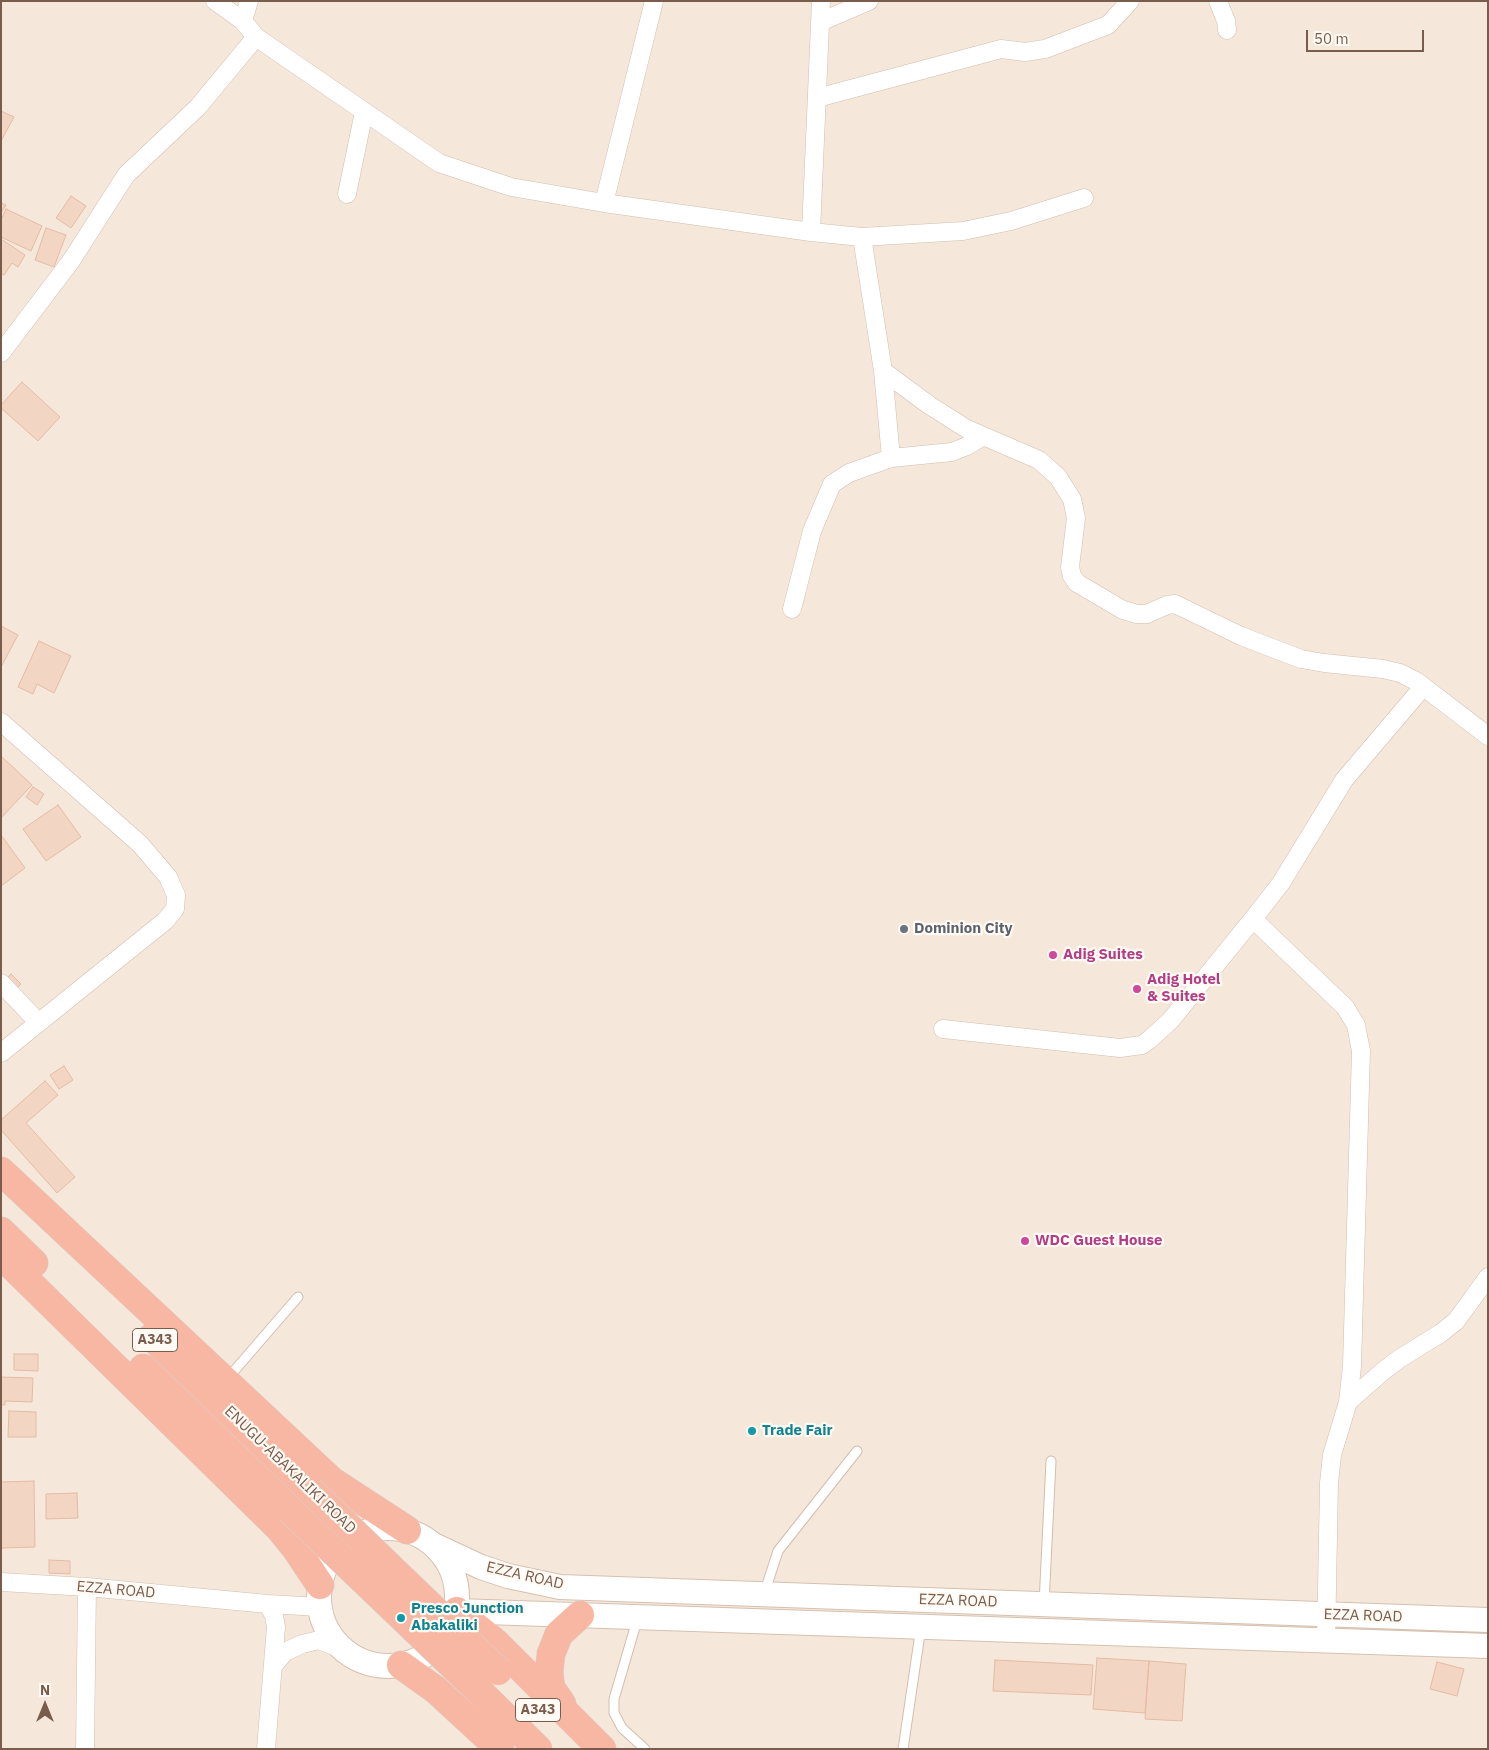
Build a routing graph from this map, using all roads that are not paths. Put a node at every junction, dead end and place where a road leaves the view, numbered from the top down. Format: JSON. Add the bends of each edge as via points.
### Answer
{"nodes":[{"id":1,"x":215,"y":1,"type":"edge"},
{"id":2,"x":249,"y":1,"type":"edge"},
{"id":3,"x":654,"y":1,"type":"edge"},
{"id":4,"x":821,"y":1,"type":"edge"},
{"id":5,"x":869,"y":1,"type":"edge"},
{"id":6,"x":1130,"y":1,"type":"edge"},
{"id":7,"x":1218,"y":1,"type":"edge"},
{"id":8,"x":243,"y":21,"type":"junction"},
{"id":9,"x":820,"y":22,"type":"junction"},
{"id":10,"x":1228,"y":30,"type":"dead end"},
{"id":11,"x":256,"y":37,"type":"junction"},
{"id":12,"x":817,"y":98,"type":"junction"},
{"id":13,"x":364,"y":112,"type":"junction"},
{"id":14,"x":347,"y":194,"type":"dead end"},
{"id":15,"x":1084,"y":198,"type":"dead end"},
{"id":16,"x":604,"y":203,"type":"junction"},
{"id":17,"x":811,"y":232,"type":"junction"},
{"id":18,"x":862,"y":238,"type":"junction"},
{"id":19,"x":1,"y":353,"type":"edge"},
{"id":20,"x":883,"y":371,"type":"junction"},
{"id":21,"x":983,"y":436,"type":"junction"},
{"id":22,"x":891,"y":458,"type":"junction"},
{"id":23,"x":792,"y":608,"type":"dead end"},
{"id":24,"x":1423,"y":687,"type":"junction"},
{"id":25,"x":1,"y":722,"type":"edge"},
{"id":26,"x":1488,"y":736,"type":"edge"},
{"id":27,"x":1253,"y":919,"type":"junction"},
{"id":28,"x":1,"y":983,"type":"edge"},
{"id":29,"x":38,"y":1022,"type":"junction"},
{"id":30,"x":943,"y":1028,"type":"dead end"},
{"id":31,"x":1,"y":1053,"type":"edge"},
{"id":32,"x":1,"y":1171,"type":"edge"},
{"id":33,"x":1,"y":1191,"type":"edge"},
{"id":34,"x":1,"y":1231,"type":"edge"},
{"id":35,"x":1,"y":1255,"type":"edge"},
{"id":36,"x":1488,"y":1277,"type":"edge"},
{"id":37,"x":298,"y":1298,"type":"dead end"},
{"id":38,"x":226,"y":1380,"type":"junction"},
{"id":39,"x":1348,"y":1402,"type":"junction"},
{"id":40,"x":856,"y":1451,"type":"dead end"},
{"id":41,"x":1051,"y":1461,"type":"dead end"},
{"id":42,"x":407,"y":1530,"type":"junction"},
{"id":43,"x":436,"y":1546,"type":"junction"},
{"id":44,"x":1,"y":1582,"type":"edge"},
{"id":45,"x":87,"y":1586,"type":"junction"},
{"id":46,"x":764,"y":1594,"type":"junction"},
{"id":47,"x":320,"y":1596,"type":"junction"},
{"id":48,"x":268,"y":1604,"type":"junction"},
{"id":49,"x":1044,"y":1604,"type":"junction"},
{"id":50,"x":457,"y":1611,"type":"junction"},
{"id":51,"x":580,"y":1615,"type":"junction"},
{"id":52,"x":1326,"y":1615,"type":"junction"},
{"id":53,"x":638,"y":1617,"type":"junction"},
{"id":54,"x":1488,"y":1620,"type":"edge"},
{"id":55,"x":921,"y":1627,"type":"junction"},
{"id":56,"x":1326,"y":1641,"type":"junction"},
{"id":57,"x":1488,"y":1646,"type":"edge"},
{"id":58,"x":342,"y":1649,"type":"junction"},
{"id":59,"x":401,"y":1665,"type":"junction"},
{"id":60,"x":273,"y":1666,"type":"junction"},
{"id":61,"x":587,"y":1743,"type":"edge"},
{"id":62,"x":85,"y":1749,"type":"edge"},
{"id":63,"x":266,"y":1749,"type":"edge"},
{"id":64,"x":500,"y":1749,"type":"edge"},
{"id":65,"x":538,"y":1749,"type":"edge"},
{"id":66,"x":645,"y":1749,"type":"edge"},
{"id":67,"x":903,"y":1749,"type":"edge"}],
"edges":[{"from":1,"to":8,"type":"street"},
{"from":2,"to":8,"type":"street"},
{"from":3,"to":16,"type":"street"},
{"from":4,"to":9,"type":"street"},
{"from":5,"to":9,"type":"street"},
{"from":6,"to":12,"type":"street","via":[[1108,25],[1045,49],[1025,52],[1001,49]]},
{"from":7,"to":10,"type":"street"},
{"from":8,"to":11,"type":"street"},
{"from":9,"to":12,"type":"street"},
{"from":11,"to":13,"type":"street"},
{"from":11,"to":19,"type":"street","via":[[198,107],[126,175],[71,261]]},
{"from":12,"to":17,"type":"street"},
{"from":13,"to":14,"type":"street"},
{"from":13,"to":16,"type":"street","via":[[439,163],[512,187]]},
{"from":15,"to":18,"type":"street","via":[[1011,221],[963,231]]},
{"from":16,"to":17,"type":"street"},
{"from":17,"to":18,"type":"street"},
{"from":18,"to":20,"type":"street"},
{"from":20,"to":21,"type":"street","via":[[929,405]]},
{"from":20,"to":22,"type":"street"},
{"from":21,"to":22,"type":"street","via":[[952,452]]},
{"from":21,"to":24,"type":"street","via":[[1039,460],[1058,477],[1072,499],[1076,518],[1070,567],[1072,576],[1077,583],[1124,610],[1147,614],[1175,604],[1241,636],[1301,658],[1400,673]]},
{"from":22,"to":23,"type":"street","via":[[849,473],[832,484],[812,531]]},
{"from":24,"to":26,"type":"street"},
{"from":24,"to":27,"type":"street","via":[[1344,780],[1281,883]]},
{"from":25,"to":29,"type":"street","via":[[140,844],[168,877],[176,894],[175,908],[165,922]]},
{"from":27,"to":30,"type":"street","via":[[1170,1021],[1142,1045],[1120,1048]]},
{"from":27,"to":39,"type":"street","via":[[1345,1006],[1356,1025],[1360,1042],[1352,1366]]},
{"from":28,"to":29,"type":"street"},
{"from":29,"to":31,"type":"street"},
{"from":32,"to":38,"type":"highway"},
{"from":33,"to":61,"type":"highway","name":"ENUGU-ABAKALIKI ROAD","number":"A343","bridge":true,"via":[[498,1671]]},
{"from":34,"to":65,"type":"highway","number":"A343","bridge":true},
{"from":35,"to":47,"type":"highway","via":[[279,1528],[296,1549]]},
{"from":36,"to":39,"type":"street","via":[[1456,1321],[1394,1364]]},
{"from":37,"to":38,"type":"lane"},
{"from":38,"to":42,"type":"highway","via":[[332,1481]]},
{"from":39,"to":52,"type":"street","via":[[1332,1455],[1329,1483]]},
{"from":40,"to":46,"type":"lane","via":[[778,1550]]},
{"from":41,"to":49,"type":"lane"},
{"from":42,"to":43,"type":"main road"},
{"from":42,"to":47,"type":"main road","via":[[388,1527],[369,1530],[351,1538],[337,1550],[326,1567]]},
{"from":43,"to":46,"type":"main road","name":"EZZA ROAD","via":[[499,1573],[560,1586]]},
{"from":43,"to":50,"type":"main road","via":[[445,1556],[457,1583]]},
{"from":44,"to":45,"type":"street","name":"EZZA ROAD"},
{"from":45,"to":48,"type":"street","name":"EZZA ROAD"},
{"from":45,"to":62,"type":"street"},
{"from":46,"to":49,"type":"main road","name":"EZZA ROAD"},
{"from":47,"to":48,"type":"street","name":"EZZA ROAD"},
{"from":47,"to":58,"type":"main road","via":[[324,1622]]},
{"from":48,"to":60,"type":"street","via":[[276,1627]]},
{"from":49,"to":52,"type":"main road","name":"EZZA ROAD"},
{"from":50,"to":51,"type":"main road","name":"EZZA ROAD"},
{"from":50,"to":59,"type":"main road","via":[[446,1636],[426,1655]]},
{"from":50,"to":61,"type":"highway","via":[[496,1643]]},
{"from":51,"to":53,"type":"main road","name":"EZZA ROAD"},
{"from":51,"to":61,"type":"highway","via":[[560,1634],[551,1654],[549,1672],[551,1688]]},
{"from":52,"to":54,"type":"main road","name":"EZZA ROAD"},
{"from":52,"to":56,"type":"street"},
{"from":53,"to":55,"type":"main road","name":"EZZA ROAD"},
{"from":53,"to":66,"type":"lane","via":[[614,1699],[614,1713],[622,1728]]},
{"from":55,"to":56,"type":"main road","name":"EZZA ROAD"},
{"from":55,"to":67,"type":"lane"},
{"from":56,"to":57,"type":"main road","name":"EZZA ROAD"},
{"from":58,"to":59,"type":"main road","via":[[360,1660],[380,1666]]},
{"from":58,"to":60,"type":"street","via":[[319,1640],[302,1644],[285,1652]]},
{"from":59,"to":64,"type":"highway","via":[[436,1690]]},
{"from":60,"to":63,"type":"street"}]}
